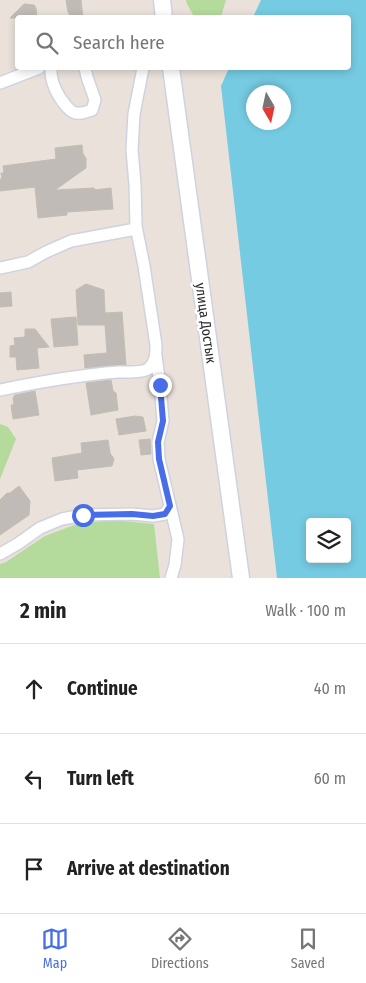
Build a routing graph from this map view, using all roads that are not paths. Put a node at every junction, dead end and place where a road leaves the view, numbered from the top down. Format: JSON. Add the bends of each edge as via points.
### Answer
{"nodes":[{"id":1,"x":162,"y":0,"type":"edge"},
{"id":2,"x":164,"y":15,"type":"edge"},
{"id":3,"x":34,"y":70,"type":"edge"},
{"id":4,"x":51,"y":70,"type":"edge"},
{"id":5,"x":85,"y":70,"type":"edge"},
{"id":6,"x":143,"y":70,"type":"edge"},
{"id":7,"x":171,"y":70,"type":"edge"},
{"id":8,"x":0,"y":83,"type":"edge"},
{"id":9,"x":136,"y":228,"type":"junction"},
{"id":10,"x":0,"y":268,"type":"edge"},
{"id":11,"x":156,"y":356,"type":"junction"},
{"id":12,"x":0,"y":390,"type":"edge"},
{"id":13,"x":170,"y":506,"type":"junction"},
{"id":14,"x":0,"y":554,"type":"edge"},
{"id":15,"x":172,"y":578,"type":"edge"},
{"id":16,"x":241,"y":578,"type":"edge"}],
"edges":[{"from":1,"to":2,"type":"main road"},
{"from":3,"to":8,"type":"street"},
{"from":4,"to":5,"type":"street","via":[[55,89],[62,101],[72,112],[82,113],[92,110],[95,100]]},
{"from":6,"to":9,"type":"street","via":[[134,114],[132,150]]},
{"from":7,"to":16,"type":"main road","name":"улица Достык"},
{"from":9,"to":10,"type":"street","via":[[71,241],[28,262]]},
{"from":9,"to":11,"type":"street"},
{"from":11,"to":12,"type":"street","via":[[146,370],[100,373]]},
{"from":11,"to":13,"type":"street","via":[[163,421],[158,442],[159,459]]},
{"from":13,"to":14,"type":"street","via":[[165,514],[153,516],[83,515],[62,519],[40,528]]},
{"from":13,"to":15,"type":"street","via":[[178,539]]}]}
